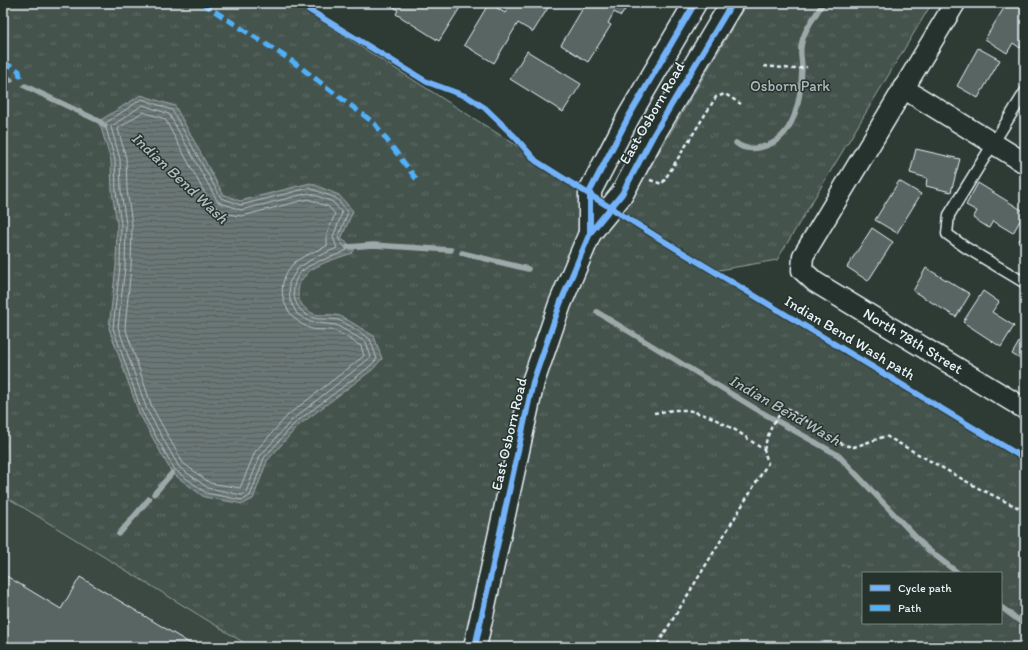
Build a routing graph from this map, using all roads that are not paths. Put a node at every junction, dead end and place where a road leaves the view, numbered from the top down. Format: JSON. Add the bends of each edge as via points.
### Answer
{"nodes":[{"id":1,"x":695,"y":3,"type":"edge"},
{"id":2,"x":732,"y":3,"type":"edge"},
{"id":3,"x":955,"y":3,"type":"edge"},
{"id":4,"x":903,"y":88,"type":"junction"},
{"id":5,"x":1025,"y":92,"type":"edge"},
{"id":6,"x":993,"y":144,"type":"junction"},
{"id":7,"x":1025,"y":163,"type":"edge"},
{"id":8,"x":590,"y":233,"type":"junction"},
{"id":9,"x":1025,"y":282,"type":"edge"},
{"id":10,"x":1025,"y":409,"type":"edge"},
{"id":11,"x":475,"y":647,"type":"edge"}],
"edges":[{"from":1,"to":8,"type":"main road","name":"East Osborn Road","via":[[629,116],[590,191]]},
{"from":2,"to":8,"type":"main road","name":"East Osborn Road","via":[[654,134],[622,194]]},
{"from":3,"to":4,"type":"street"},
{"from":4,"to":6,"type":"street"},
{"from":4,"to":10,"type":"street","name":"North 78th Street","via":[[803,256],[802,270],[815,282]]},
{"from":5,"to":6,"type":"lane"},
{"from":6,"to":7,"type":"street"},
{"from":6,"to":9,"type":"lane","via":[[949,215],[947,234]]},
{"from":8,"to":11,"type":"main road","name":"East Osborn Road","via":[[560,304],[533,382]]}]}
